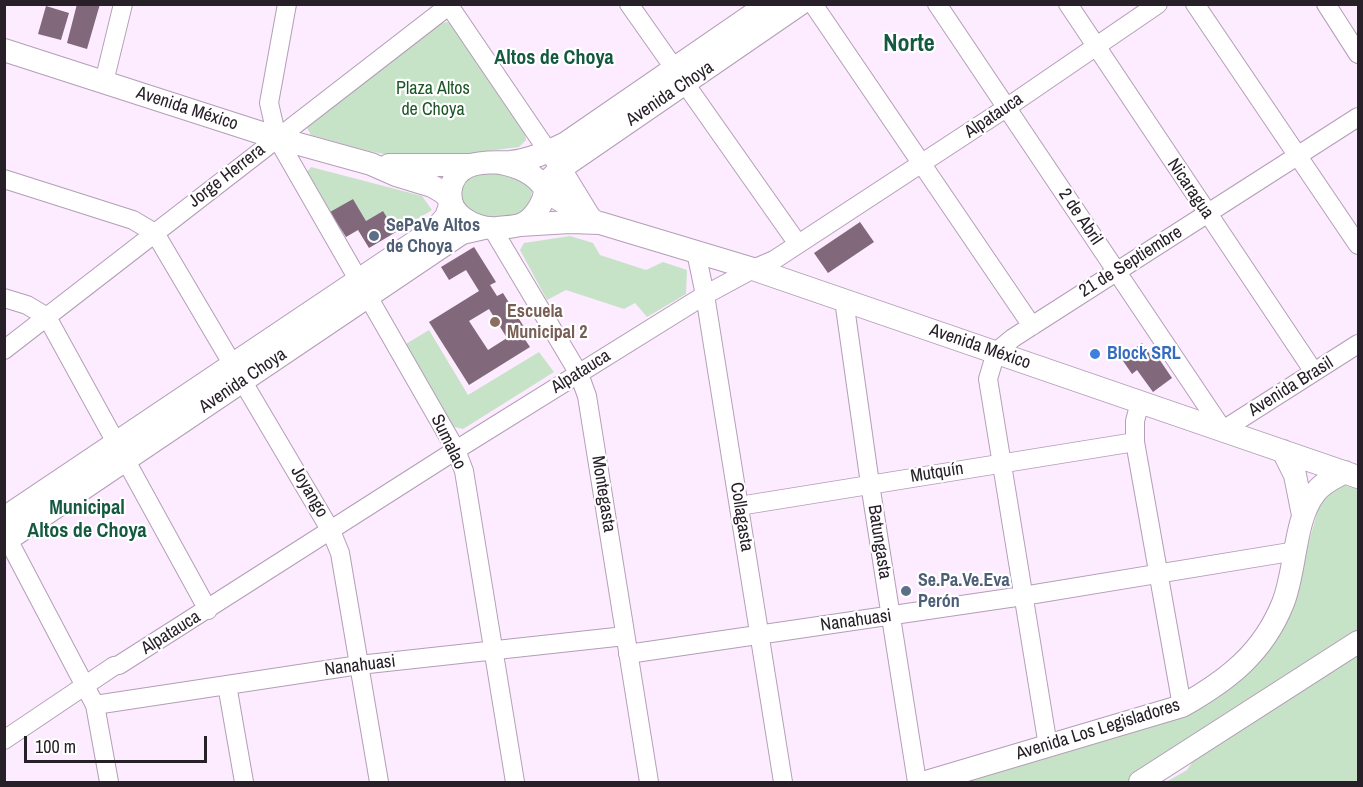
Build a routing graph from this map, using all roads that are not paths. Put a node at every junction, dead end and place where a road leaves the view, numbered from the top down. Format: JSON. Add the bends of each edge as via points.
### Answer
{"nodes":[{"id":1,"x":123,"y":4,"type":"edge"},
{"id":2,"x":287,"y":4,"type":"edge"},
{"id":3,"x":629,"y":4,"type":"edge"},
{"id":4,"x":768,"y":4,"type":"edge"},
{"id":5,"x":800,"y":4,"type":"edge"},
{"id":6,"x":813,"y":4,"type":"edge"},
{"id":7,"x":937,"y":4,"type":"edge"},
{"id":8,"x":1068,"y":4,"type":"edge"},
{"id":9,"x":1158,"y":4,"type":"edge"},
{"id":10,"x":1195,"y":4,"type":"edge"},
{"id":11,"x":1326,"y":4,"type":"edge"},
{"id":12,"x":450,"y":5,"type":"edge"},
{"id":13,"x":1096,"y":47,"type":"junction"},
{"id":14,"x":4,"y":50,"type":"edge"},
{"id":15,"x":1359,"y":54,"type":"edge"},
{"id":16,"x":679,"y":77,"type":"junction"},
{"id":17,"x":104,"y":82,"type":"junction"},
{"id":18,"x":1006,"y":108,"type":"junction"},
{"id":19,"x":1359,"y":117,"type":"edge"},
{"id":20,"x":277,"y":138,"type":"junction"},
{"id":21,"x":1299,"y":156,"type":"junction"},
{"id":22,"x":555,"y":160,"type":"junction"},
{"id":23,"x":500,"y":163,"type":"junction"},
{"id":24,"x":371,"y":164,"type":"junction"},
{"id":25,"x":920,"y":164,"type":"junction"},
{"id":26,"x":472,"y":165,"type":"junction"},
{"id":27,"x":4,"y":179,"type":"edge"},
{"id":28,"x":545,"y":190,"type":"junction"},
{"id":29,"x":450,"y":201,"type":"junction"},
{"id":30,"x":1207,"y":214,"type":"junction"},
{"id":31,"x":595,"y":221,"type":"junction"},
{"id":32,"x":520,"y":225,"type":"junction"},
{"id":33,"x":488,"y":228,"type":"junction"},
{"id":34,"x":155,"y":233,"type":"junction"},
{"id":35,"x":798,"y":244,"type":"junction"},
{"id":36,"x":1359,"y":245,"type":"edge"},
{"id":37,"x":696,"y":252,"type":"junction"},
{"id":38,"x":753,"y":269,"type":"junction"},
{"id":39,"x":1117,"y":270,"type":"junction"},
{"id":40,"x":362,"y":289,"type":"junction"},
{"id":41,"x":705,"y":295,"type":"junction"},
{"id":42,"x":4,"y":298,"type":"edge"},
{"id":43,"x":844,"y":300,"type":"junction"},
{"id":44,"x":47,"y":317,"type":"junction"},
{"id":45,"x":1032,"y":326,"type":"junction"},
{"id":46,"x":1359,"y":344,"type":"edge"},
{"id":47,"x":4,"y":350,"type":"edge"},
{"id":48,"x":996,"y":352,"type":"junction"},
{"id":49,"x":1350,"y":358,"type":"edge"},
{"id":50,"x":239,"y":372,"type":"junction"},
{"id":51,"x":1314,"y":372,"type":"junction"},
{"id":52,"x":579,"y":374,"type":"junction"},
{"id":53,"x":1140,"y":402,"type":"junction"},
{"id":54,"x":1223,"y":430,"type":"junction"},
{"id":55,"x":1135,"y":442,"type":"junction"},
{"id":56,"x":456,"y":450,"type":"junction"},
{"id":57,"x":121,"y":451,"type":"junction"},
{"id":58,"x":1283,"y":451,"type":"junction"},
{"id":59,"x":1002,"y":463,"type":"junction"},
{"id":60,"x":1352,"y":475,"type":"edge"},
{"id":61,"x":870,"y":484,"type":"junction"},
{"id":62,"x":739,"y":506,"type":"junction"},
{"id":63,"x":1303,"y":515,"type":"junction"},
{"id":64,"x":331,"y":531,"type":"junction"},
{"id":65,"x":6,"y":532,"type":"edge"},
{"id":66,"x":1296,"y":551,"type":"junction"},
{"id":67,"x":1159,"y":574,"type":"junction"},
{"id":68,"x":1023,"y":596,"type":"junction"},
{"id":69,"x":208,"y":610,"type":"junction"},
{"id":70,"x":890,"y":616,"type":"junction"},
{"id":71,"x":760,"y":635,"type":"junction"},
{"id":72,"x":625,"y":636,"type":"junction"},
{"id":73,"x":1359,"y":642,"type":"edge"},
{"id":74,"x":494,"y":650,"type":"junction"},
{"id":75,"x":628,"y":654,"type":"junction"},
{"id":76,"x":359,"y":665,"type":"junction"},
{"id":77,"x":87,"y":685,"type":"junction"},
{"id":78,"x":227,"y":685,"type":"junction"},
{"id":79,"x":95,"y":705,"type":"junction"},
{"id":80,"x":1182,"y":706,"type":"junction"},
{"id":81,"x":4,"y":740,"type":"edge"},
{"id":82,"x":1048,"y":746,"type":"junction"},
{"id":83,"x":109,"y":783,"type":"edge"},
{"id":84,"x":244,"y":783,"type":"edge"},
{"id":85,"x":379,"y":783,"type":"edge"},
{"id":86,"x":516,"y":783,"type":"edge"},
{"id":87,"x":649,"y":783,"type":"edge"},
{"id":88,"x":783,"y":783,"type":"edge"},
{"id":89,"x":916,"y":783,"type":"edge"},
{"id":90,"x":926,"y":783,"type":"edge"},
{"id":91,"x":1140,"y":783,"type":"edge"}],
"edges":[{"from":1,"to":17,"type":"street"},
{"from":2,"to":20,"type":"street","name":"Sumalao","via":[[269,103]]},
{"from":3,"to":16,"type":"street"},
{"from":4,"to":16,"type":"main road","name":"Avenida Choya"},
{"from":5,"to":16,"type":"main road","name":"Avenida Choya"},
{"from":6,"to":25,"type":"street"},
{"from":7,"to":18,"type":"street","name":"2 de Abril"},
{"from":8,"to":13,"type":"street","name":"Nicaragua"},
{"from":9,"to":13,"type":"street","name":"Alpatauca"},
{"from":10,"to":21,"type":"street"},
{"from":11,"to":15,"type":"street"},
{"from":12,"to":20,"type":"street","name":"Jorge Herrera"},
{"from":12,"to":22,"type":"street"},
{"from":13,"to":18,"type":"street","name":"Alpatauca"},
{"from":13,"to":30,"type":"street","name":"Nicaragua"},
{"from":14,"to":17,"type":"main road","name":"Avenida México"},
{"from":16,"to":22,"type":"main road","name":"Avenida Choya","via":[[566,143]]},
{"from":16,"to":35,"type":"street"},
{"from":17,"to":20,"type":"main road","name":"Avenida México"},
{"from":18,"to":25,"type":"street","name":"Alpatauca"},
{"from":18,"to":39,"type":"street","name":"2 de Abril"},
{"from":19,"to":21,"type":"street","name":"21 de Septiembre"},
{"from":20,"to":24,"type":"main road","name":"Avenida México"},
{"from":20,"to":34,"type":"street","name":"Jorge Herrera"},
{"from":20,"to":40,"type":"street","name":"Sumalao"},
{"from":21,"to":30,"type":"street","name":"21 de Septiembre"},
{"from":21,"to":36,"type":"street"},
{"from":22,"to":23,"type":"main road","name":"Avenida Choya"},
{"from":22,"to":28,"type":"main road","name":"Avenida Choya"},
{"from":22,"to":31,"type":"main road"},
{"from":23,"to":26,"type":"main road"},
{"from":23,"to":28,"type":"main road","via":[[527,172]]},
{"from":24,"to":26,"type":"main road","name":"Avenida México"},
{"from":24,"to":29,"type":"main road","name":"Avenida México","via":[[432,186]]},
{"from":25,"to":35,"type":"street","name":"Alpatauca"},
{"from":25,"to":45,"type":"street"},
{"from":26,"to":29,"type":"main road","via":[[455,178]]},
{"from":27,"to":34,"type":"street","via":[[133,220]]},
{"from":28,"to":31,"type":"main road","name":"Avenida México"},
{"from":28,"to":32,"type":"main road","via":[[533,215]]},
{"from":29,"to":33,"type":"main road","via":[[461,217]]},
{"from":29,"to":40,"type":"main road","name":"Avenida Choya","via":[[446,217],[436,228]]},
{"from":30,"to":39,"type":"street","name":"21 de Septiembre"},
{"from":30,"to":51,"type":"street","name":"Nicaragua"},
{"from":31,"to":32,"type":"main road","name":"Avenida México"},
{"from":31,"to":37,"type":"main road","name":"Avenida México"},
{"from":32,"to":33,"type":"main road"},
{"from":33,"to":40,"type":"main road","name":"Avenida Choya","via":[[462,233]]},
{"from":33,"to":52,"type":"street","name":"Montegasta"},
{"from":34,"to":44,"type":"street","name":"Jorge Herrera"},
{"from":34,"to":50,"type":"street","name":"Joyango"},
{"from":35,"to":38,"type":"street","name":"Alpatauca"},
{"from":37,"to":38,"type":"main road","name":"Avenida México"},
{"from":37,"to":41,"type":"street","name":"Collagasta"},
{"from":38,"to":41,"type":"street","name":"Alpatauca"},
{"from":38,"to":43,"type":"main road","name":"Avenida México"},
{"from":39,"to":45,"type":"street","name":"21 de Septiembre"},
{"from":39,"to":54,"type":"street","name":"2 de Abril"},
{"from":40,"to":50,"type":"main road","name":"Avenida Choya"},
{"from":40,"to":56,"type":"street","name":"Sumalao"},
{"from":41,"to":52,"type":"street","name":"Alpatauca"},
{"from":41,"to":62,"type":"street","name":"Collagasta"},
{"from":42,"to":44,"type":"street"},
{"from":43,"to":48,"type":"main road","name":"Avenida México"},
{"from":43,"to":61,"type":"street","name":"Batungasta"},
{"from":44,"to":47,"type":"street","name":"Jorge Herrera"},
{"from":44,"to":57,"type":"street"},
{"from":45,"to":48,"type":"street","name":"21 de Septiembre"},
{"from":46,"to":49,"type":"street","name":"Avenida Brasil"},
{"from":48,"to":53,"type":"main road","name":"Avenida México"},
{"from":48,"to":59,"type":"street","via":[[988,379]]},
{"from":49,"to":51,"type":"street","name":"Avenida Brasil"},
{"from":50,"to":57,"type":"main road","name":"Avenida Choya"},
{"from":50,"to":64,"type":"street","name":"Joyango"},
{"from":51,"to":54,"type":"street","name":"Avenida Brasil"},
{"from":52,"to":56,"type":"street","name":"Alpatauca"},
{"from":52,"to":72,"type":"street","name":"Montegasta","via":[[587,396]]},
{"from":53,"to":54,"type":"main road","name":"Avenida México"},
{"from":53,"to":55,"type":"street","via":[[1134,421]]},
{"from":54,"to":58,"type":"main road","name":"Avenida México"},
{"from":55,"to":59,"type":"street","name":"Mutquín"},
{"from":55,"to":67,"type":"street"},
{"from":56,"to":64,"type":"street","name":"Alpatauca"},
{"from":56,"to":74,"type":"street","name":"Sumalao","via":[[464,471]]},
{"from":57,"to":65,"type":"main road","name":"Avenida Choya"},
{"from":57,"to":69,"type":"street"},
{"from":58,"to":60,"type":"main road","name":"Avenida México"},
{"from":58,"to":63,"type":"main road","name":"Avenida Los Legisladores","via":[[1295,475]]},
{"from":59,"to":61,"type":"street","name":"Mutquín"},
{"from":59,"to":68,"type":"street"},
{"from":60,"to":63,"type":"main road","name":"Avenida Los Legisladores","via":[[1325,484],[1314,494]]},
{"from":61,"to":62,"type":"street","name":"Mutquín"},
{"from":61,"to":70,"type":"street","name":"Batungasta"},
{"from":62,"to":71,"type":"street","name":"Collagasta"},
{"from":63,"to":66,"type":"main road","name":"Avenida Los Legisladores"},
{"from":64,"to":69,"type":"street","name":"Alpatauca"},
{"from":64,"to":76,"type":"street","name":"Joyango","via":[[340,553]]},
{"from":65,"to":77,"type":"street"},
{"from":66,"to":67,"type":"street","name":"Nanahuasi"},
{"from":66,"to":80,"type":"main road","name":"Avenida Los Legisladores","via":[[1283,602],[1257,648],[1216,687]]},
{"from":67,"to":68,"type":"street","name":"Nanahuasi"},
{"from":67,"to":80,"type":"street"},
{"from":68,"to":70,"type":"street","name":"Nanahuasi"},
{"from":68,"to":82,"type":"street"},
{"from":69,"to":77,"type":"street","name":"Alpatauca"},
{"from":70,"to":71,"type":"street","name":"Nanahuasi"},
{"from":70,"to":89,"type":"street","name":"Batungasta"},
{"from":71,"to":75,"type":"street","name":"Nanahuasi"},
{"from":71,"to":88,"type":"street","name":"Collagasta"},
{"from":72,"to":74,"type":"street","name":"Nanahuasi"},
{"from":72,"to":75,"type":"street","name":"Montegasta"},
{"from":73,"to":91,"type":"main road"},
{"from":74,"to":76,"type":"street","name":"Nanahuasi"},
{"from":74,"to":86,"type":"street","name":"Sumalao"},
{"from":75,"to":87,"type":"street","name":"Montegasta"},
{"from":76,"to":78,"type":"street","name":"Nanahuasi"},
{"from":76,"to":85,"type":"street","name":"Joyango"},
{"from":77,"to":79,"type":"street"},
{"from":77,"to":81,"type":"street","name":"Alpatauca"},
{"from":78,"to":79,"type":"street","name":"Nanahuasi"},
{"from":78,"to":84,"type":"street"},
{"from":79,"to":83,"type":"street"},
{"from":80,"to":82,"type":"main road","name":"Avenida Los Legisladores"},
{"from":82,"to":90,"type":"main road","name":"Avenida Los Legisladores"}]}
